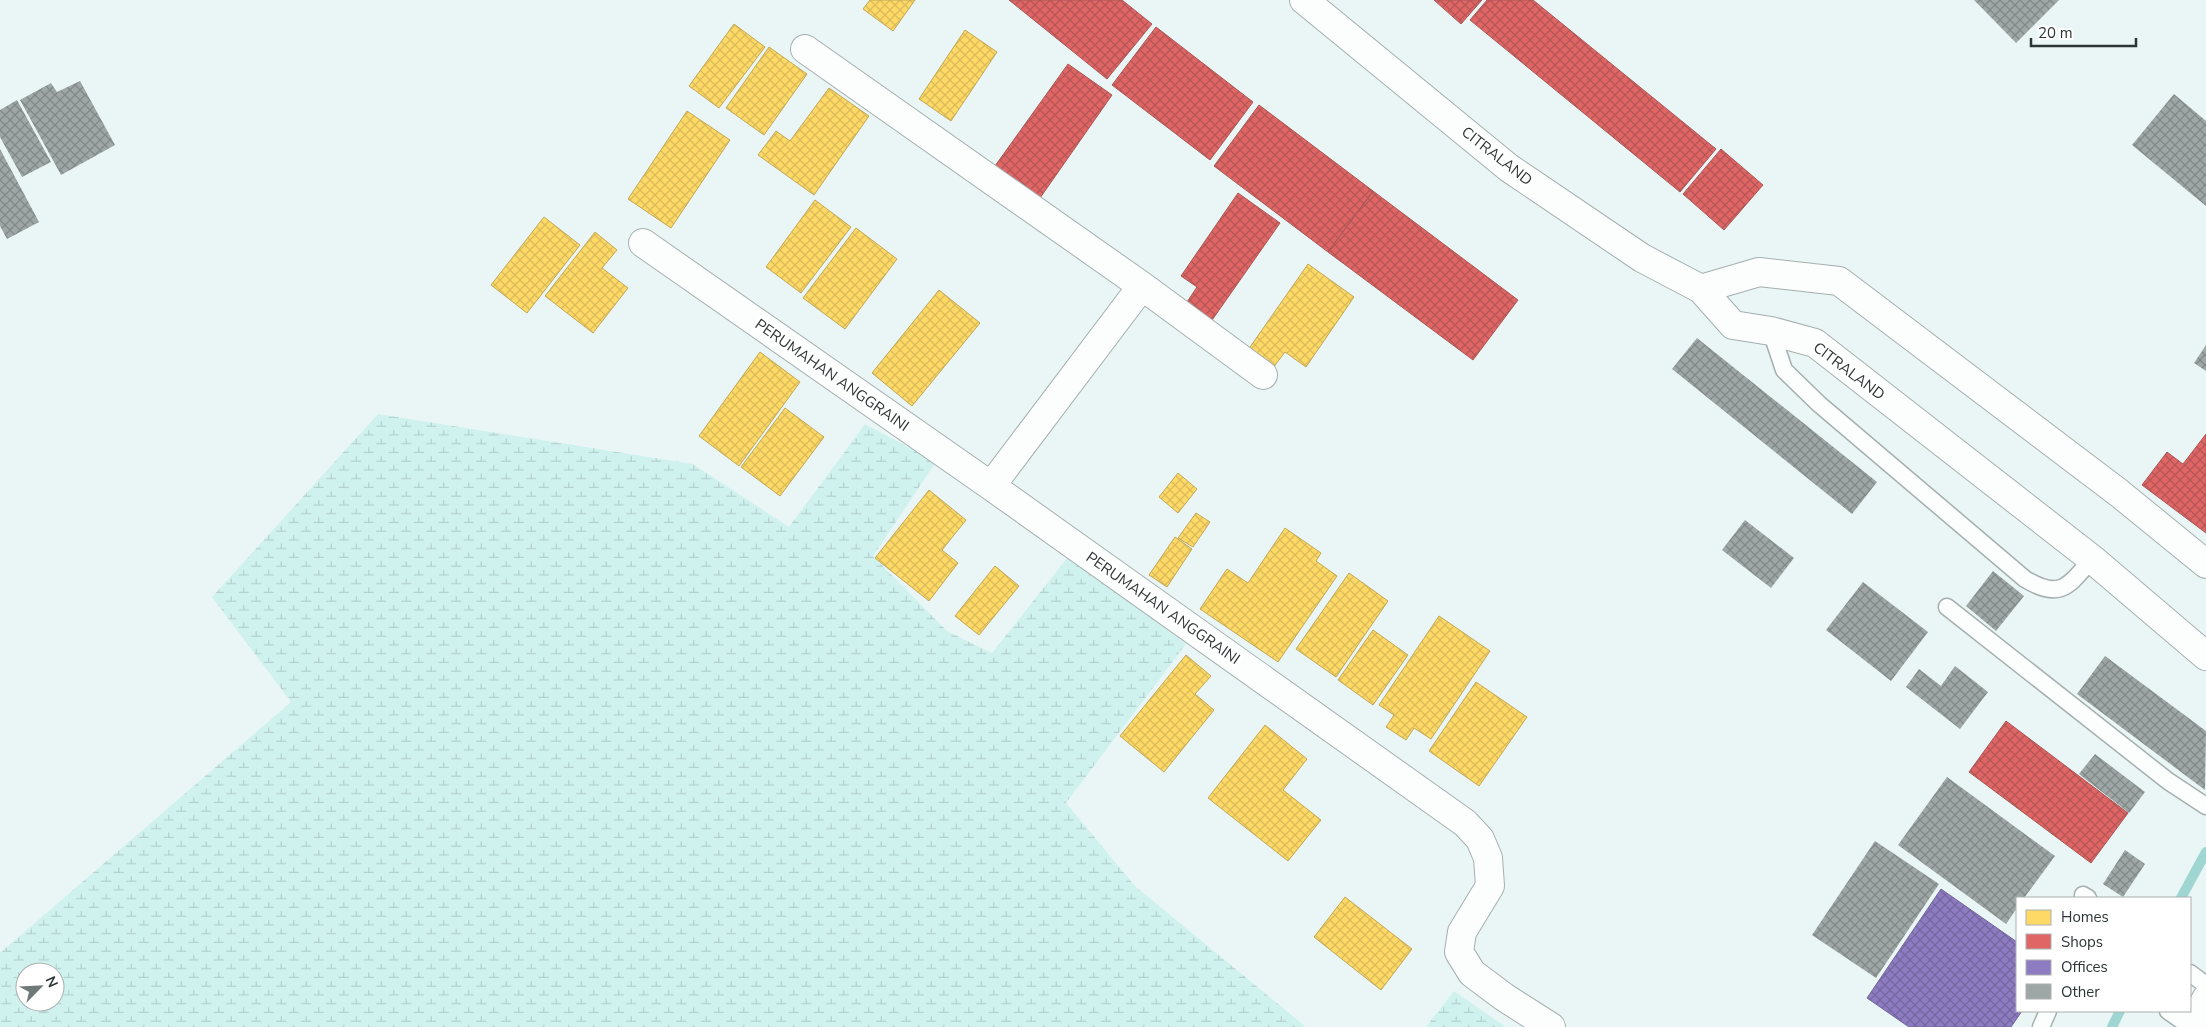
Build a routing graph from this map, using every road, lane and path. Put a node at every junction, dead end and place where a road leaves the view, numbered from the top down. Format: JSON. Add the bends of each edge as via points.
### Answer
{"nodes":[{"id":1,"x":1304,"y":0,"type":"edge"},
{"id":2,"x":805,"y":48,"type":"dead end"},
{"id":3,"x":643,"y":243,"type":"dead end"},
{"id":4,"x":1142,"y":286,"type":"junction"},
{"id":5,"x":1701,"y":289,"type":"junction"},
{"id":6,"x":1771,"y":331,"type":"junction"},
{"id":7,"x":1262,"y":375,"type":"dead end"},
{"id":8,"x":991,"y":486,"type":"junction"},
{"id":9,"x":2092,"y":559,"type":"junction"},
{"id":10,"x":2206,"y":564,"type":"edge"},
{"id":11,"x":1947,"y":607,"type":"dead end"},
{"id":12,"x":2206,"y":656,"type":"edge"},
{"id":13,"x":2206,"y":806,"type":"edge"},
{"id":14,"x":2191,"y":974,"type":"edge"},
{"id":15,"x":2206,"y":985,"type":"edge"},
{"id":16,"x":2206,"y":999,"type":"edge"},
{"id":17,"x":2048,"y":1012,"type":"edge"},
{"id":18,"x":2169,"y":1012,"type":"edge"},
{"id":19,"x":1551,"y":1027,"type":"edge"},
{"id":20,"x":2041,"y":1027,"type":"edge"},
{"id":21,"x":2191,"y":1027,"type":"edge"}],
"edges":[{"from":1,"to":5,"type":"main road","name":"CITRALAND","via":[[1509,168],[1642,258]]},
{"from":2,"to":4,"type":"main road"},
{"from":3,"to":8,"type":"main road","name":"PERUMAHAN ANGGRAINI"},
{"from":4,"to":7,"type":"main road"},
{"from":4,"to":8,"type":"main road"},
{"from":5,"to":6,"type":"main road","name":"CITRALAND","via":[[1733,325]]},
{"from":5,"to":10,"type":"main road","via":[[1759,272],[1839,281],[2119,493]]},
{"from":6,"to":9,"type":"main road","name":"CITRALAND","via":[[1815,343]]},
{"from":6,"to":9,"type":"lane","via":[[1784,370],[1819,404],[2025,579],[2040,589],[2056,590],[2068,586]]},
{"from":8,"to":19,"type":"main road","name":"PERUMAHAN ANGGRAINI","via":[[1464,823],[1480,839],[1488,858],[1490,886],[1462,932],[1459,952],[1472,973]]},
{"from":9,"to":12,"type":"main road","name":"CITRALAND"},
{"from":11,"to":13,"type":"lane","via":[[2168,781]]},
{"from":14,"to":15,"type":"lane"},
{"from":16,"to":21,"type":"main road"},
{"from":17,"to":20,"type":"lane"},
{"from":18,"to":21,"type":"lane"}]}
